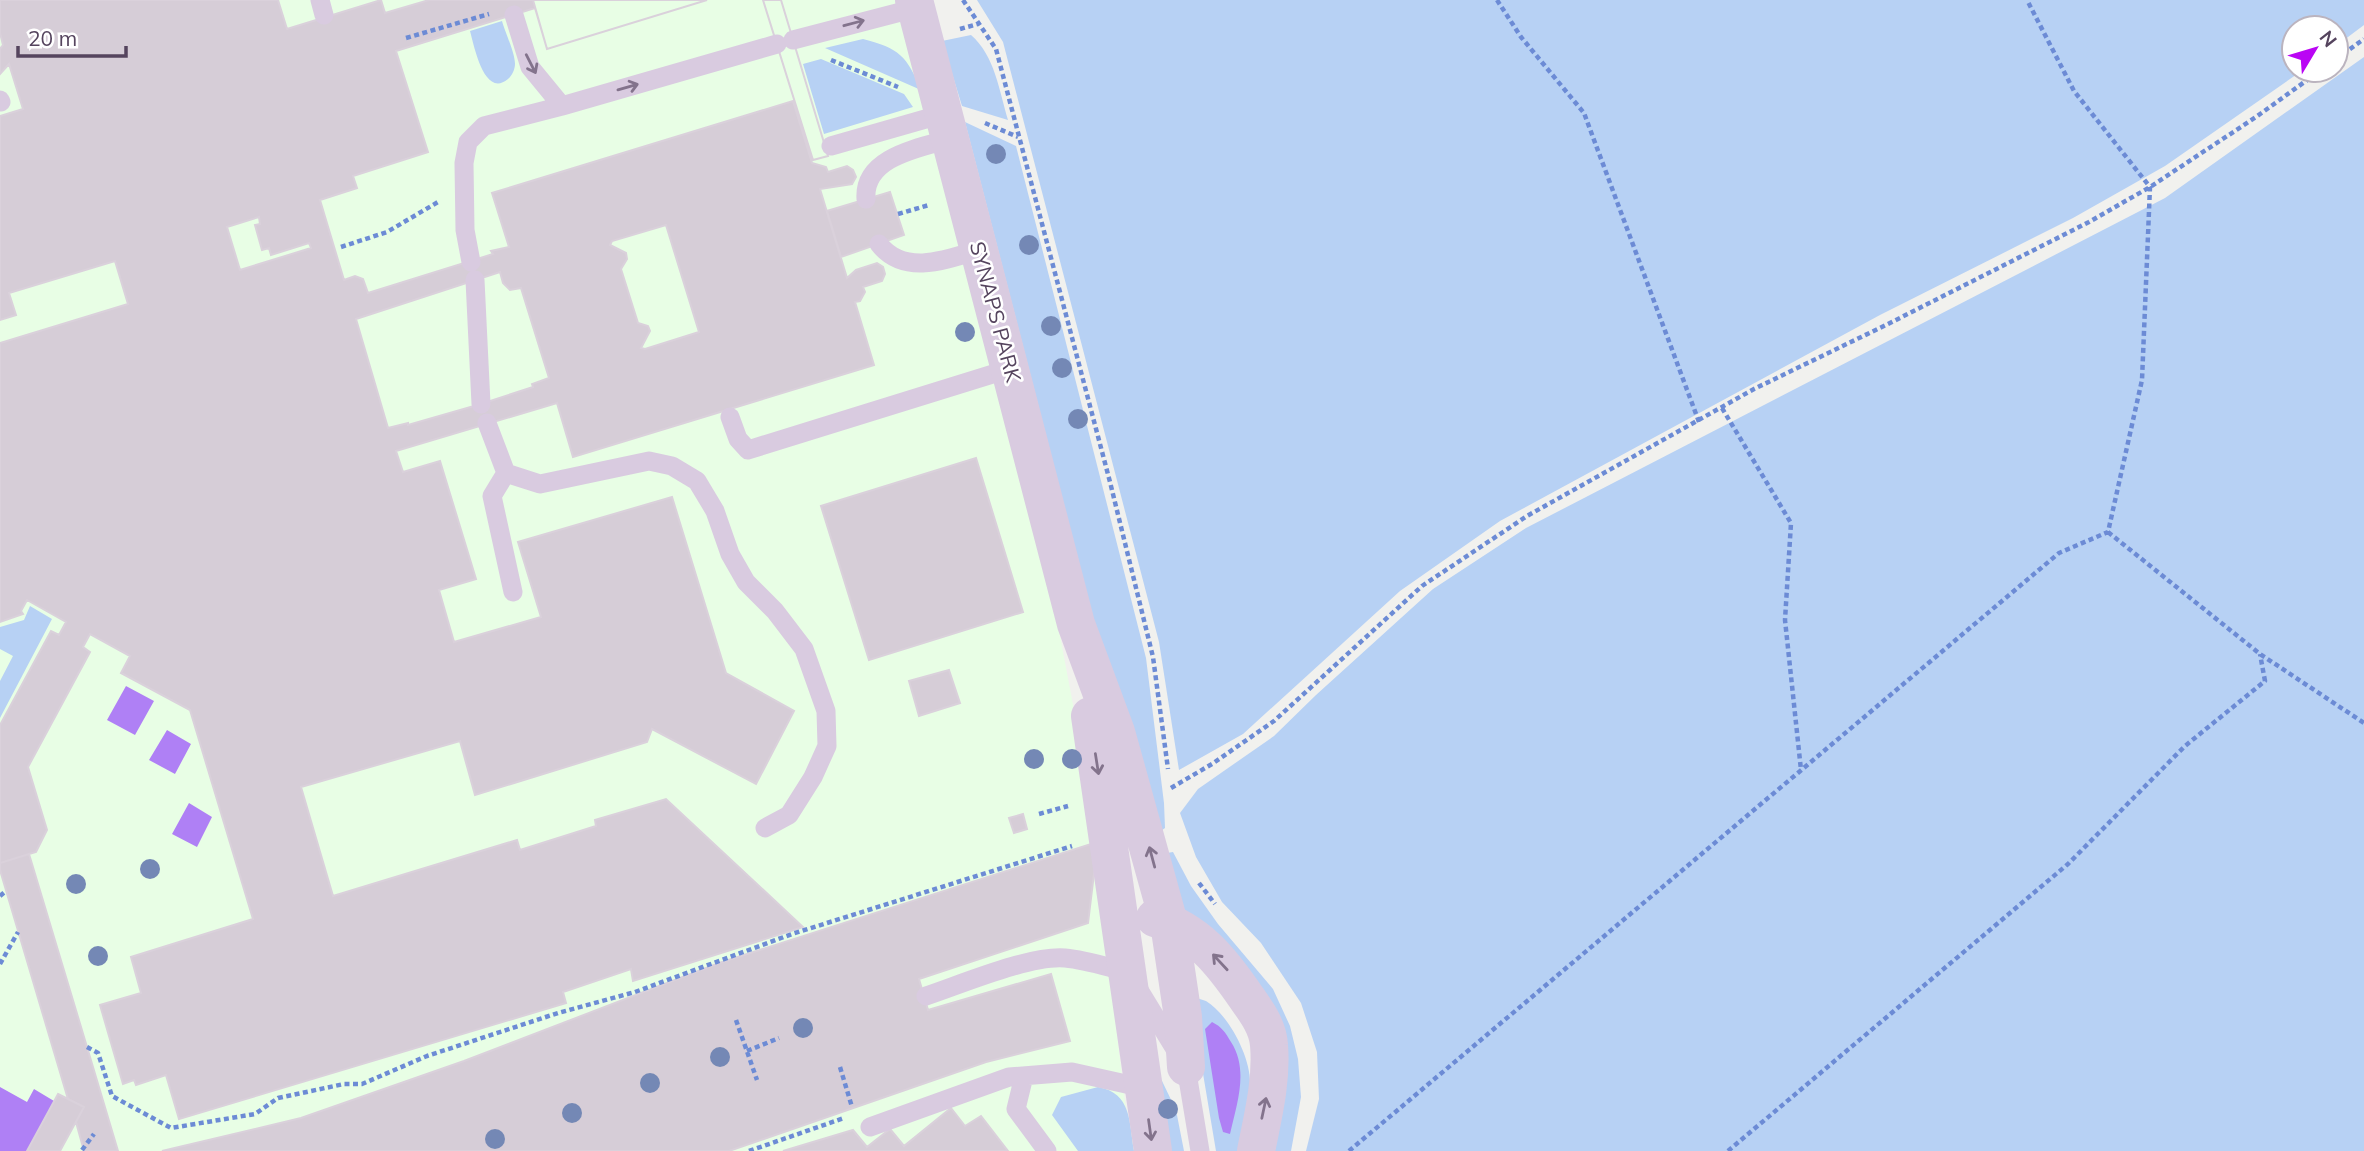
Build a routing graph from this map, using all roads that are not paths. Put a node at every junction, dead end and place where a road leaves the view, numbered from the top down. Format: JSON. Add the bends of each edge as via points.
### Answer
{"nodes":[{"id":1,"x":915,"y":4,"type":"edge"},
{"id":2,"x":505,"y":13,"type":"road end"},
{"id":3,"x":562,"y":106,"type":"junction"},
{"id":4,"x":946,"y":127,"type":"junction"},
{"id":5,"x":831,"y":146,"type":"dead end"},
{"id":6,"x":866,"y":199,"type":"dead end"},
{"id":7,"x":879,"y":244,"type":"dead end"},
{"id":8,"x":978,"y":250,"type":"junction"},
{"id":9,"x":1009,"y":369,"type":"junction"},
{"id":10,"x":481,"y":404,"type":"dead end"},
{"id":11,"x":730,"y":417,"type":"dead end"},
{"id":12,"x":487,"y":423,"type":"dead end"},
{"id":13,"x":506,"y":473,"type":"junction"},
{"id":14,"x":513,"y":592,"type":"dead end"},
{"id":15,"x":1076,"y":624,"type":"junction"},
{"id":16,"x":765,"y":828,"type":"dead end"},
{"id":17,"x":1117,"y":908,"type":"junction"},
{"id":18,"x":1169,"y":923,"type":"junction"},
{"id":19,"x":1128,"y":972,"type":"junction"},
{"id":20,"x":1177,"y":973,"type":"junction"},
{"id":21,"x":926,"y":996,"type":"dead end"},
{"id":22,"x":1268,"y":1065,"type":"junction"},
{"id":23,"x":1186,"y":1067,"type":"junction"},
{"id":24,"x":1142,"y":1075,"type":"junction"},
{"id":25,"x":1024,"y":1076,"type":"junction"},
{"id":26,"x":870,"y":1127,"type":"dead end"},
{"id":27,"x":1047,"y":1151,"type":"edge"},
{"id":28,"x":1153,"y":1151,"type":"edge"},
{"id":29,"x":1200,"y":1151,"type":"edge"},
{"id":30,"x":1256,"y":1151,"type":"edge"}],
"edges":[{"from":3,"to":1,"type":"lane","one_way":true},
{"from":1,"to":4,"type":"street","name":"SYNAPS PARK"},
{"from":2,"to":3,"type":"lane","one_way":true,"via":[[530,67]]},
{"from":3,"to":10,"type":"lane","via":[[484,125],[468,142],[464,163],[466,230]]},
{"from":4,"to":5,"type":"lane"},
{"from":4,"to":6,"type":"lane","via":[[917,148],[890,158],[871,177]]},
{"from":4,"to":8,"type":"street","name":"SYNAPS PARK"},
{"from":7,"to":8,"type":"lane","via":[[901,260],[927,264]]},
{"from":8,"to":9,"type":"street","name":"SYNAPS PARK"},
{"from":9,"to":11,"type":"lane","via":[[748,450],[738,439]]},
{"from":9,"to":15,"type":"street","name":"SYNAPS PARK"},
{"from":12,"to":13,"type":"lane"},
{"from":13,"to":14,"type":"lane","via":[[492,496]]},
{"from":13,"to":16,"type":"lane","via":[[540,484],[649,461],[673,466],[697,481],[746,582],[804,649],[826,711],[827,746],[813,777],[789,815]]},
{"from":15,"to":17,"type":"street","name":"SYNAPS PARK","one_way":true},
{"from":18,"to":15,"type":"street","name":"SYNAPS PARK","one_way":true,"via":[[1116,732]]},
{"from":17,"to":18,"type":"street"},
{"from":17,"to":19,"type":"street","name":"SYNAPS PARK"},
{"from":18,"to":20,"type":"street","name":"SYNAPS PARK"},
{"from":22,"to":18,"type":"street","one_way":true,"via":[[1269,1043],[1262,1019],[1222,962]]},
{"from":19,"to":20,"type":"street"},
{"from":19,"to":21,"type":"lane","via":[[1063,958],[1035,961]]},
{"from":19,"to":23,"type":"lane","name":"SYNAPS PARK"},
{"from":19,"to":24,"type":"street"},
{"from":20,"to":22,"type":"street","via":[[1233,1010]]},
{"from":20,"to":23,"type":"street","name":"SYNAPS PARK"},
{"from":30,"to":22,"type":"street","one_way":true,"via":[[1268,1091]]},
{"from":23,"to":29,"type":"lane","name":"SYNAPS PARK"},
{"from":24,"to":25,"type":"lane","via":[[1072,1072]]},
{"from":24,"to":28,"type":"street","one_way":true},
{"from":25,"to":26,"type":"lane","via":[[1009,1077]]},
{"from":25,"to":27,"type":"lane","via":[[1016,1109]]}]}
